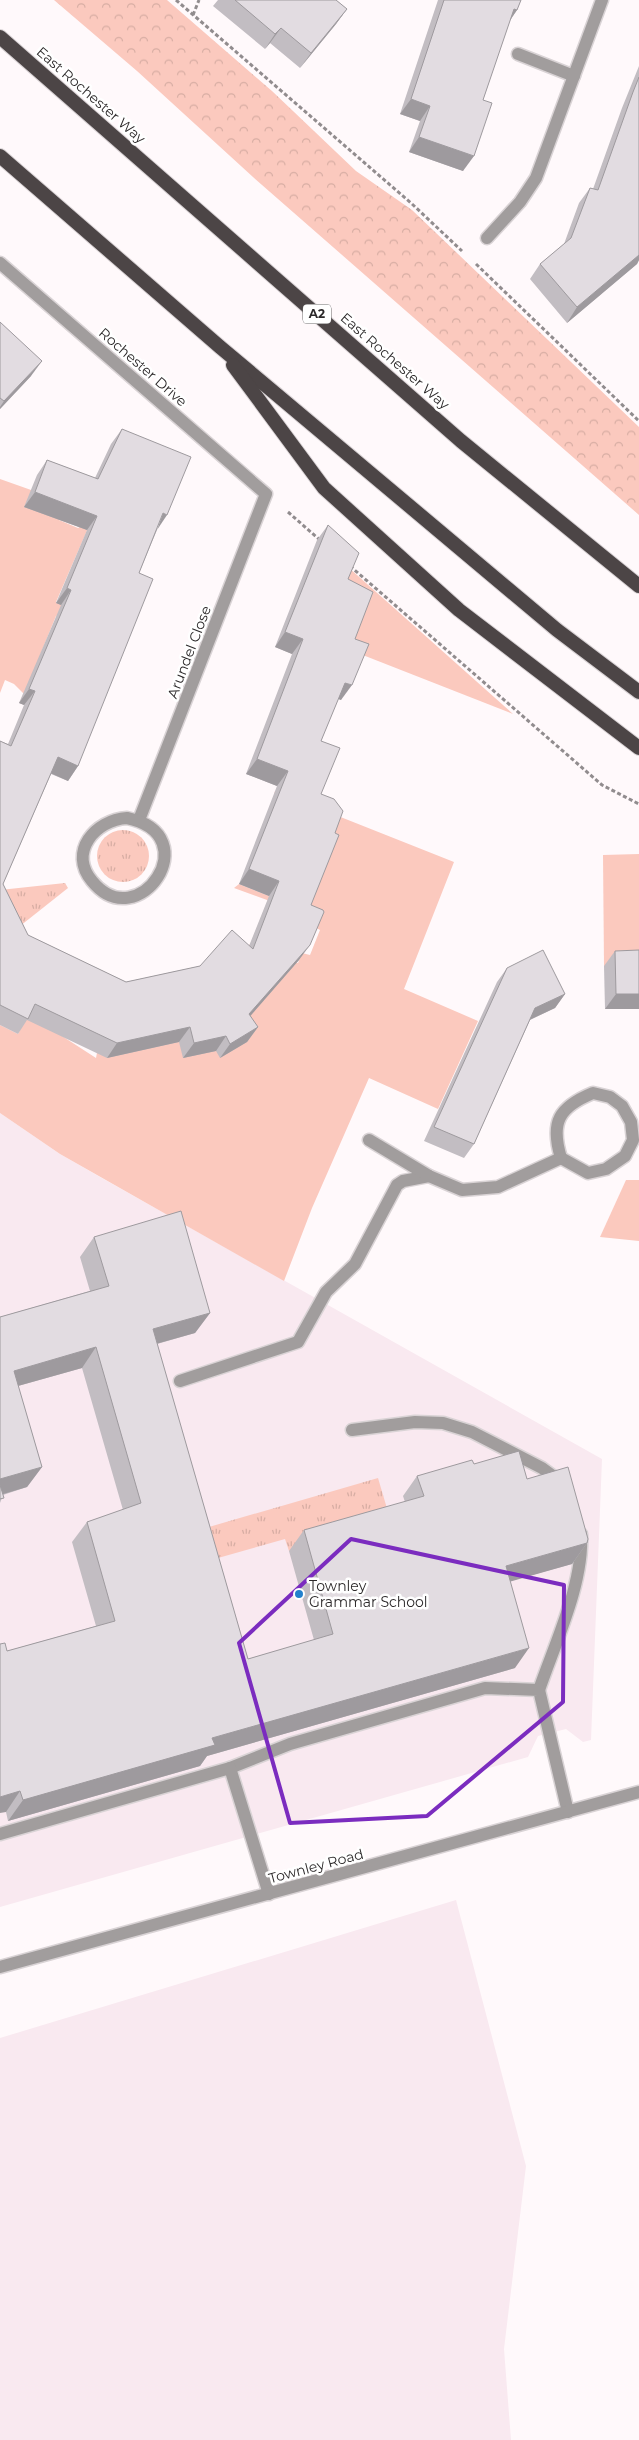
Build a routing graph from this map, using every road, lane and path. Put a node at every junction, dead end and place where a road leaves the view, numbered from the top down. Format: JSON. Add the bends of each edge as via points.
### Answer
{"nodes":[{"id":1,"x":176,"y":0,"type":"edge"},
{"id":2,"x":199,"y":0,"type":"edge"},
{"id":3,"x":602,"y":0,"type":"edge"},
{"id":4,"x":193,"y":15,"type":"junction"},
{"id":5,"x":0,"y":37,"type":"edge"},
{"id":6,"x":518,"y":54,"type":"dead end"},
{"id":7,"x":574,"y":76,"type":"junction"},
{"id":8,"x":0,"y":156,"type":"edge"},
{"id":9,"x":487,"y":238,"type":"dead end"},
{"id":10,"x":468,"y":256,"type":"dead end"},
{"id":11,"x":0,"y":263,"type":"edge"},
{"id":12,"x":475,"y":263,"type":"dead end"},
{"id":13,"x":220,"y":347,"type":"junction"},
{"id":14,"x":639,"y":421,"type":"edge"},
{"id":15,"x":266,"y":494,"type":"junction"},
{"id":16,"x":326,"y":546,"type":"edge"},
{"id":17,"x":348,"y":565,"type":"edge"},
{"id":18,"x":639,"y":586,"type":"edge"},
{"id":19,"x":639,"y":692,"type":"edge"},
{"id":20,"x":639,"y":748,"type":"edge"},
{"id":21,"x":639,"y":804,"type":"edge"},
{"id":22,"x":139,"y":820,"type":"junction"},
{"id":23,"x":369,"y":1140,"type":"dead end"},
{"id":24,"x":636,"y":1140,"type":"edge"},
{"id":25,"x":561,"y":1158,"type":"junction"},
{"id":26,"x":429,"y":1176,"type":"junction"},
{"id":27,"x":180,"y":1381,"type":"dead end"},
{"id":28,"x":352,"y":1430,"type":"dead end"},
{"id":29,"x":569,"y":1492,"type":"edge"},
{"id":30,"x":579,"y":1519,"type":"edge"},
{"id":31,"x":539,"y":1690,"type":"junction"},
{"id":32,"x":230,"y":1768,"type":"junction"},
{"id":33,"x":639,"y":1792,"type":"edge"},
{"id":34,"x":568,"y":1812,"type":"junction"},
{"id":35,"x":0,"y":1834,"type":"edge"},
{"id":36,"x":269,"y":1894,"type":"junction"},
{"id":37,"x":0,"y":1967,"type":"edge"}],
"edges":[{"from":1,"to":4,"type":"path"},
{"from":2,"to":4,"type":"path"},
{"from":3,"to":7,"type":"street"},
{"from":4,"to":10,"type":"path"},
{"from":5,"to":18,"type":"highway","name":"East Rochester Way","number":"A2","via":[[461,441]]},
{"from":6,"to":7,"type":"street"},
{"from":7,"to":9,"type":"street","via":[[536,178],[520,202]]},
{"from":8,"to":13,"type":"highway"},
{"from":11,"to":15,"type":"street","name":"Rochester Drive"},
{"from":12,"to":14,"type":"path"},
{"from":13,"to":19,"type":"highway","via":[[557,630]]},
{"from":13,"to":20,"type":"highway","via":[[324,488],[459,610]]},
{"from":15,"to":16,"type":"path"},
{"from":15,"to":22,"type":"street","name":"Arundel Close"},
{"from":17,"to":21,"type":"path","via":[[602,785]]},
{"from":22,"to":22,"type":"street","via":[[150,826],[160,838],[165,851],[161,874],[149,889],[138,895],[125,898],[108,894],[96,887],[86,874],[83,868],[85,848],[101,825],[114,819]]},
{"from":23,"to":26,"type":"street"},
{"from":24,"to":25,"type":"street","via":[[625,1156],[606,1169],[588,1173]]},
{"from":24,"to":25,"type":"street","via":[[622,1106],[610,1097],[593,1093],[573,1101],[558,1120],[556,1143]]},
{"from":25,"to":26,"type":"street","via":[[498,1187],[462,1190]]},
{"from":26,"to":27,"type":"street","via":[[403,1181],[396,1186],[355,1264],[326,1292],[298,1342]]},
{"from":28,"to":29,"type":"street","via":[[415,1422],[443,1423],[472,1432],[542,1468]]},
{"from":30,"to":31,"type":"street","via":[[581,1562]]},
{"from":31,"to":32,"type":"street","via":[[485,1688],[290,1744]]},
{"from":31,"to":34,"type":"street"},
{"from":32,"to":35,"type":"street"},
{"from":32,"to":36,"type":"street"},
{"from":33,"to":34,"type":"street","name":"Townley Road"},
{"from":34,"to":36,"type":"street","name":"Townley Road"},
{"from":36,"to":37,"type":"street","name":"Townley Road"}]}
